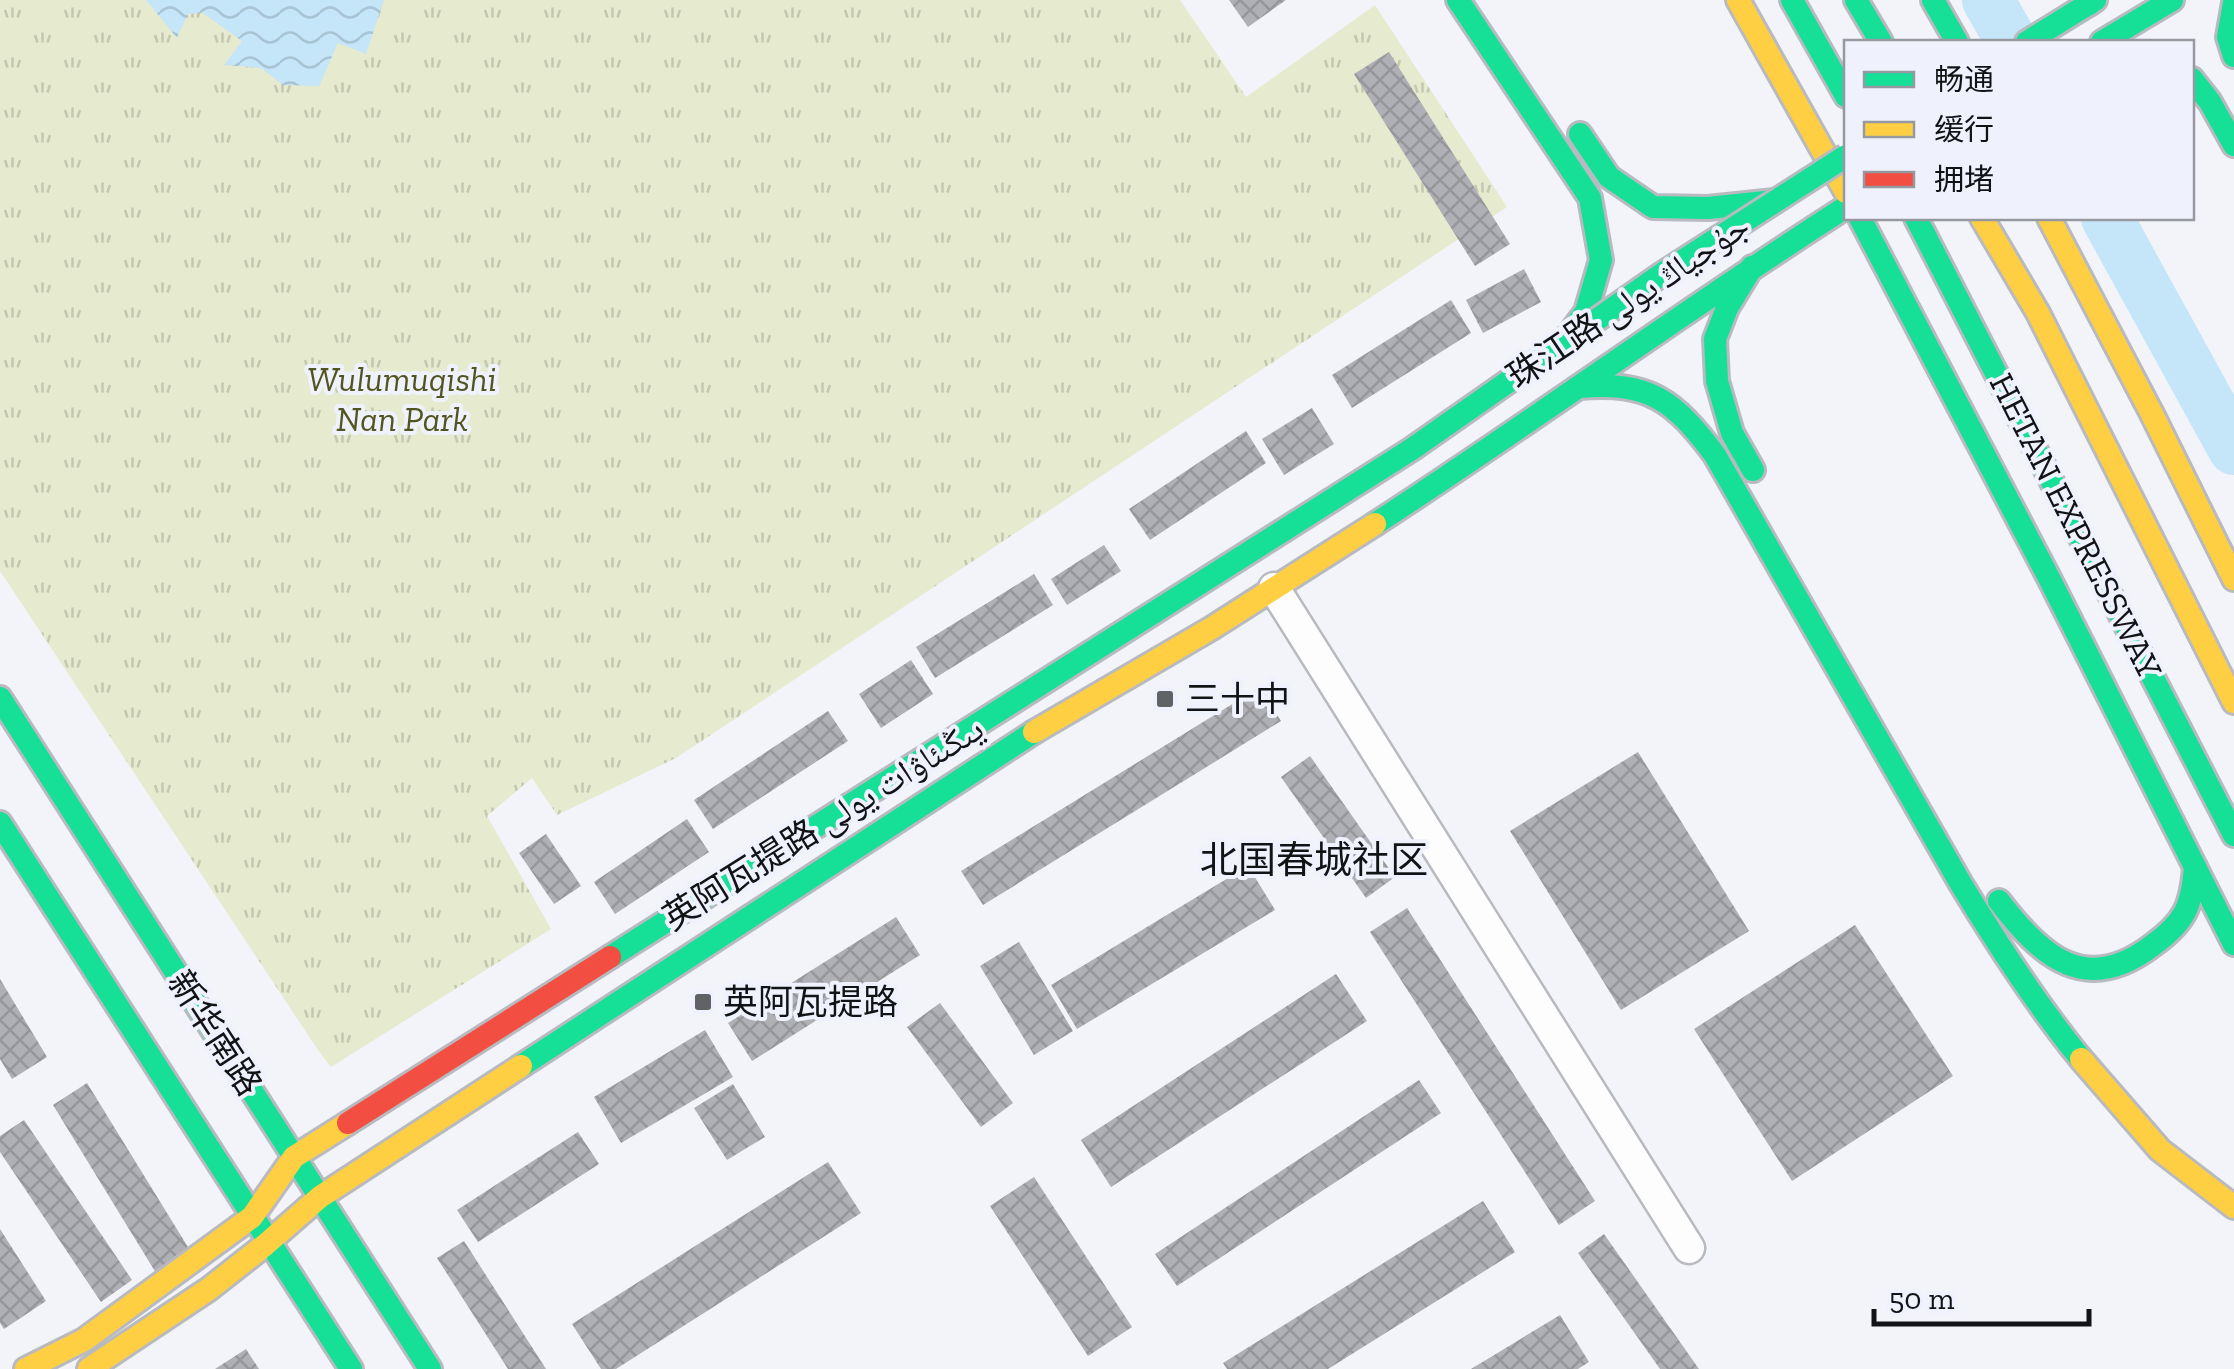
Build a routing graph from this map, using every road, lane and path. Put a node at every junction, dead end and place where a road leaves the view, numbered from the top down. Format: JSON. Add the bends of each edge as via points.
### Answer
{"nodes":[{"id":1,"x":1458,"y":0,"type":"edge"},
{"id":2,"x":1738,"y":0,"type":"edge"},
{"id":3,"x":1792,"y":0,"type":"edge"},
{"id":4,"x":1856,"y":0,"type":"edge"},
{"id":5,"x":1932,"y":0,"type":"edge"},
{"id":6,"x":2172,"y":0,"type":"edge"},
{"id":7,"x":2092,"y":1,"type":"edge"},
{"id":8,"x":2234,"y":4,"type":"edge"},
{"id":9,"x":1880,"y":40,"type":"edge"},
{"id":10,"x":1956,"y":40,"type":"edge"},
{"id":11,"x":2031,"y":40,"type":"edge"},
{"id":12,"x":2105,"y":40,"type":"edge"},
{"id":13,"x":2234,"y":56,"type":"edge"},
{"id":14,"x":2194,"y":82,"type":"edge"},
{"id":15,"x":1844,"y":92,"type":"edge"},
{"id":16,"x":1570,"y":118,"type":"dead end"},
{"id":17,"x":2234,"y":145,"type":"edge"},
{"id":18,"x":1844,"y":157,"type":"edge"},
{"id":19,"x":1844,"y":188,"type":"edge"},
{"id":20,"x":1774,"y":201,"type":"junction"},
{"id":21,"x":1844,"y":208,"type":"edge"},
{"id":22,"x":1861,"y":220,"type":"edge"},
{"id":23,"x":1917,"y":220,"type":"edge"},
{"id":24,"x":1983,"y":220,"type":"edge"},
{"id":25,"x":2050,"y":220,"type":"edge"},
{"id":26,"x":1752,"y":268,"type":"junction"},
{"id":27,"x":1558,"y":348,"type":"junction"},
{"id":28,"x":1579,"y":387,"type":"junction"},
{"id":29,"x":1412,"y":449,"type":"joint"},
{"id":30,"x":1761,"y":484,"type":"dead end"},
{"id":31,"x":1432,"y":487,"type":"joint"},
{"id":32,"x":2234,"y":579,"type":"edge"},
{"id":33,"x":1274,"y":588,"type":"junction"},
{"id":34,"x":0,"y":698,"type":"edge"},
{"id":35,"x":2234,"y":702,"type":"edge"},
{"id":36,"x":0,"y":823,"type":"edge"},
{"id":37,"x":2234,"y":836,"type":"edge"},
{"id":38,"x":2195,"y":866,"type":"junction"},
{"id":39,"x":1989,"y":886,"type":"dead end"},
{"id":40,"x":2234,"y":944,"type":"edge"},
{"id":41,"x":294,"y":1157,"type":"junction"},
{"id":42,"x":320,"y":1198,"type":"junction"},
{"id":43,"x":2234,"y":1207,"type":"edge"},
{"id":44,"x":252,"y":1216,"type":"junction"},
{"id":45,"x":270,"y":1243,"type":"junction"},
{"id":46,"x":1689,"y":1248,"type":"dead end"},
{"id":47,"x":26,"y":1369,"type":"edge"},
{"id":48,"x":88,"y":1369,"type":"edge"},
{"id":49,"x":351,"y":1369,"type":"edge"},
{"id":50,"x":430,"y":1369,"type":"edge"}],
"edges":[{"from":1,"to":27,"type":"main road","bridge":true,"via":[[1590,198],[1601,260],[1586,312]]},
{"from":2,"to":19,"type":"main road"},
{"from":3,"to":15,"type":"main road"},
{"from":4,"to":9,"type":"main road"},
{"from":5,"to":10,"type":"main road"},
{"from":6,"to":12,"type":"main road"},
{"from":7,"to":11,"type":"main road"},
{"from":8,"to":13,"type":"main road","via":[[2228,36]]},
{"from":14,"to":17,"type":"main road"},
{"from":16,"to":20,"type":"main road","via":[[1609,176],[1653,206]]},
{"from":18,"to":20,"type":"main road","name":"珠江路 جۇجياڭ يولى","bridge":true},
{"from":20,"to":27,"type":"main road","name":"珠江路 جۇجياڭ يولى","bridge":true},
{"from":21,"to":26,"type":"main road","name":"珠江路 جۇجياڭ يولى"},
{"from":22,"to":38,"type":"main road"},
{"from":23,"to":37,"type":"main road","name":"HETAN EXPRESSWAY"},
{"from":24,"to":35,"type":"main road","name":"HETAN EXPRESSWAY","via":[[2038,313]]},
{"from":25,"to":32,"type":"main road"},
{"from":26,"to":28,"type":"main road","name":"珠江路 جۇجياڭ يولى"},
{"from":26,"to":30,"type":"main road","via":[[1714,339],[1732,433]]},
{"from":27,"to":29,"type":"main road","name":"珠江路 جۇجياڭ يولى","bridge":true},
{"from":28,"to":31,"type":"main road","name":"珠江路 جۇجياڭ يولى"},
{"from":28,"to":43,"type":"main road","via":[[1621,385],[1651,394],[1702,435],[2003,953],[2054,1026],[2160,1150]]},
{"from":29,"to":41,"type":"main road","name":"英阿瓦提路 يىڭىئاۋات يولى"},
{"from":31,"to":33,"type":"main road","name":"英阿瓦提路 يىڭىئاۋات يولى"},
{"from":33,"to":42,"type":"main road","name":"英阿瓦提路 يىڭىئاۋات يولى","via":[[1018,742]]},
{"from":33,"to":46,"type":"street"},
{"from":34,"to":41,"type":"main road","name":"新华南路"},
{"from":36,"to":44,"type":"main road","name":"新华南路"},
{"from":38,"to":39,"type":"main road","via":[[2193,903],[2176,928],[2111,969],[2062,961],[2037,944]]},
{"from":38,"to":40,"type":"main road"},
{"from":41,"to":42,"type":"main road","name":"新华南路"},
{"from":41,"to":44,"type":"main road","name":"英阿瓦提路 يىڭىئاۋات يولى"},
{"from":42,"to":45,"type":"main road","name":"英阿瓦提路 يىڭىئاۋات يولى"},
{"from":42,"to":50,"type":"main road","name":"新华南路"},
{"from":44,"to":45,"type":"main road","name":"新华南路"},
{"from":44,"to":47,"type":"main road","name":"英阿瓦提路 يىڭىئاۋات يولى","via":[[84,1340]]},
{"from":45,"to":48,"type":"main road","name":"英阿瓦提路 يىڭىئاۋات يولى"},
{"from":45,"to":49,"type":"main road","name":"新华南路"}]}
